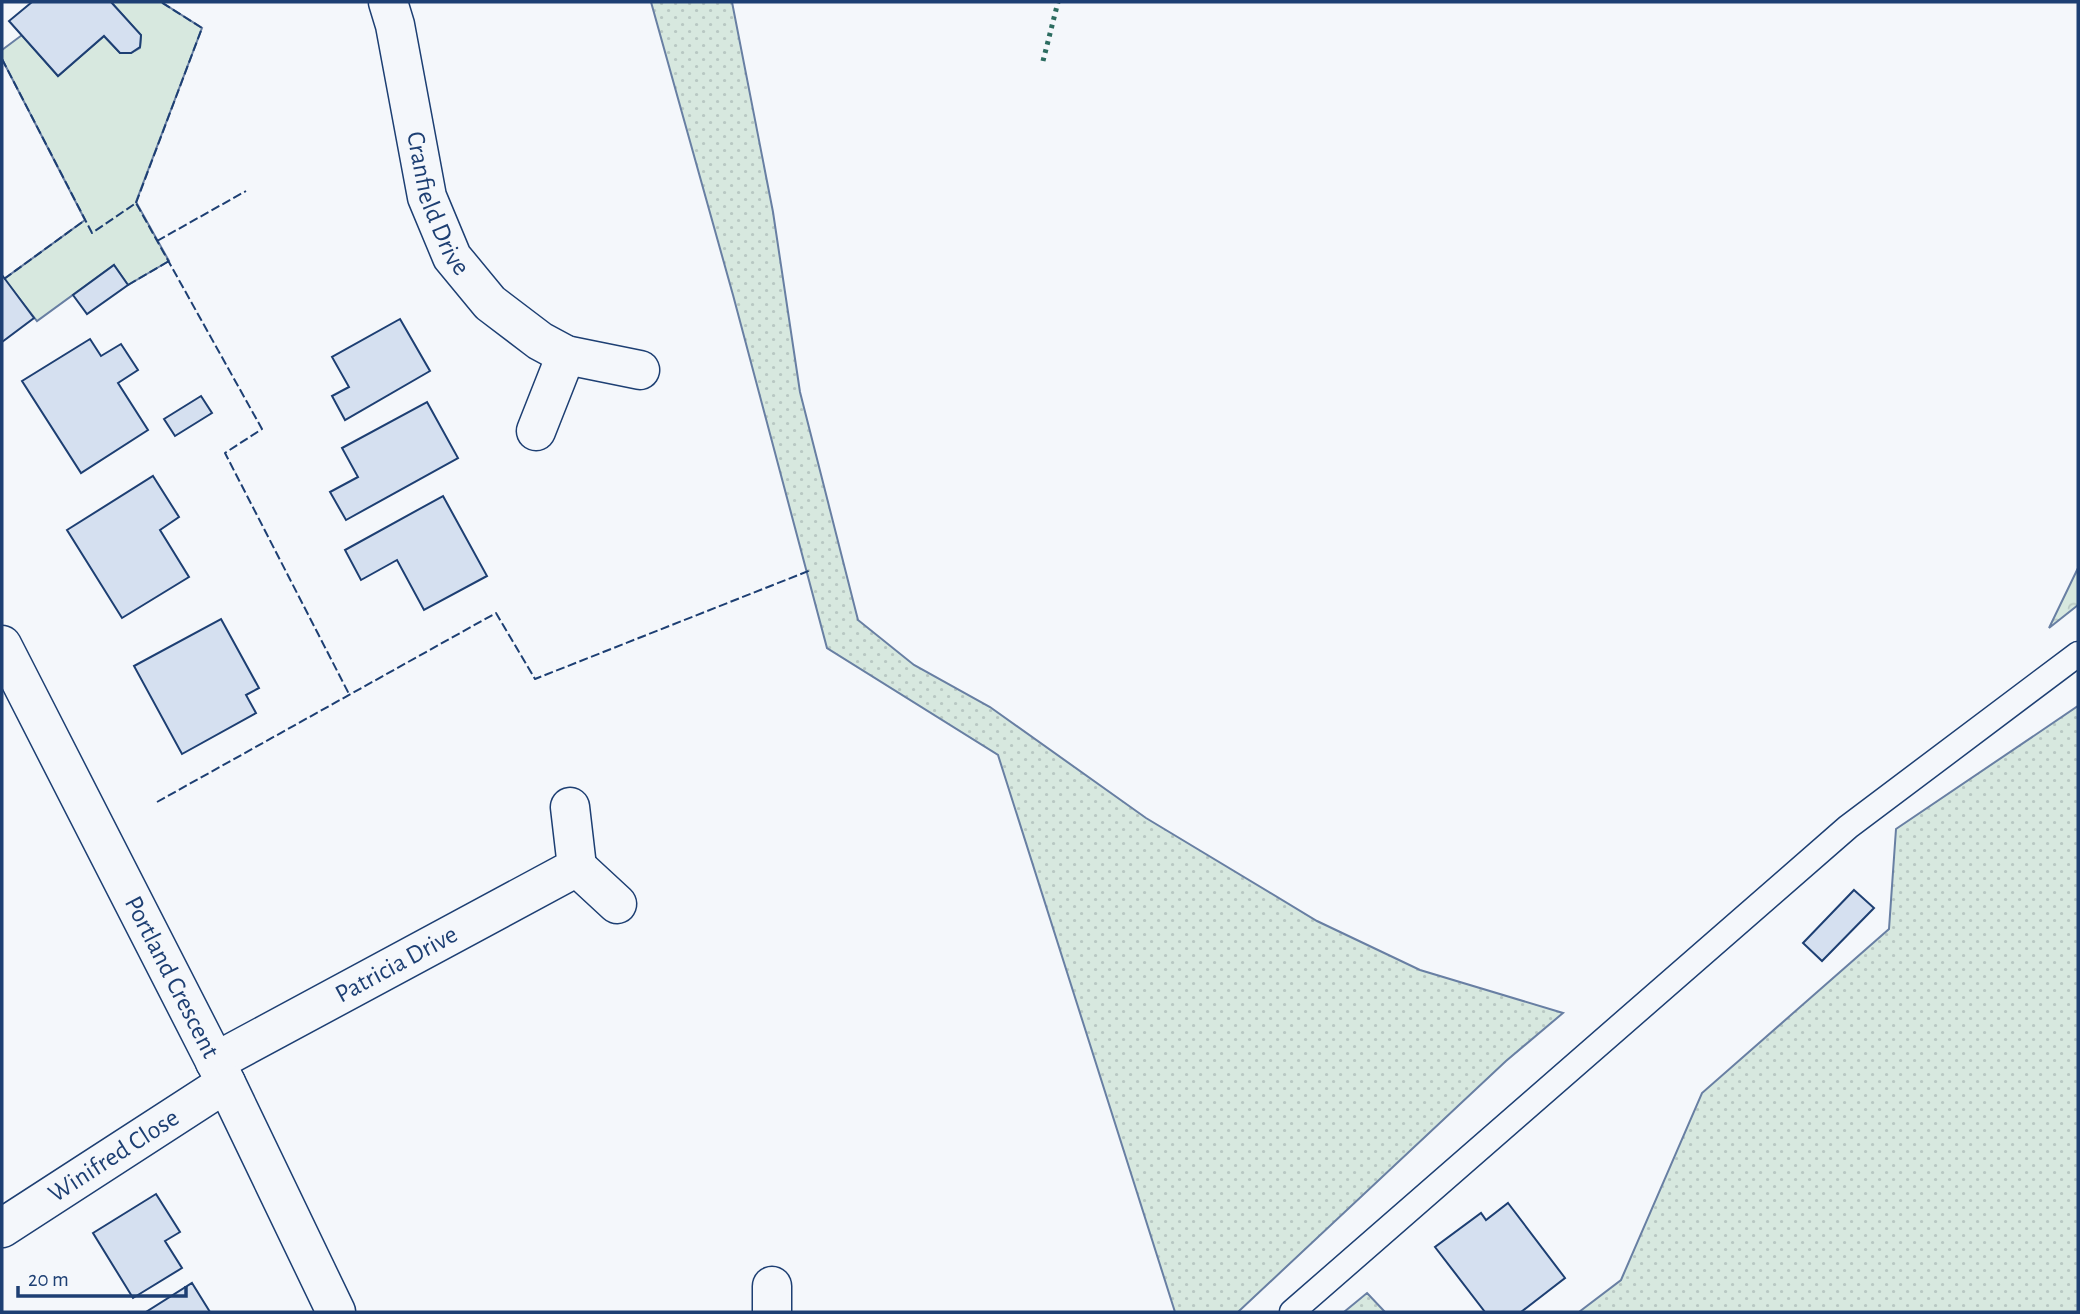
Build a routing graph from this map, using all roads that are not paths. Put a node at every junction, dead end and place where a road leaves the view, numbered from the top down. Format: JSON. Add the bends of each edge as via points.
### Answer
{"nodes":[{"id":1,"x":388,"y":2,"type":"edge"},
{"id":2,"x":566,"y":355,"type":"junction"},
{"id":3,"x":640,"y":370,"type":"dead end"},
{"id":4,"x":536,"y":431,"type":"dead end"},
{"id":5,"x":2,"y":645,"type":"edge"},
{"id":6,"x":2078,"y":654,"type":"edge"},
{"id":7,"x":570,"y":807,"type":"dead end"},
{"id":8,"x":577,"y":867,"type":"junction"},
{"id":9,"x":617,"y":904,"type":"dead end"},
{"id":10,"x":221,"y":1072,"type":"junction"},
{"id":11,"x":2,"y":1228,"type":"edge"},
{"id":12,"x":336,"y":1312,"type":"edge"},
{"id":13,"x":1292,"y":1312,"type":"edge"}],
"edges":[{"from":1,"to":2,"type":"street","name":"Cranfield Drive","via":[[427,197],[452,257],[490,303]]},
{"from":2,"to":3,"type":"street","name":"Cranfield Drive"},
{"from":2,"to":4,"type":"street"},
{"from":5,"to":10,"type":"street","name":"Portland Crescent"},
{"from":6,"to":13,"type":"lane","via":[[1848,827]]},
{"from":7,"to":8,"type":"street"},
{"from":8,"to":9,"type":"street"},
{"from":8,"to":10,"type":"street","name":"Patricia Drive"},
{"from":10,"to":11,"type":"street","name":"Winifred Close"},
{"from":10,"to":12,"type":"street","name":"Portland Crescent"}]}
